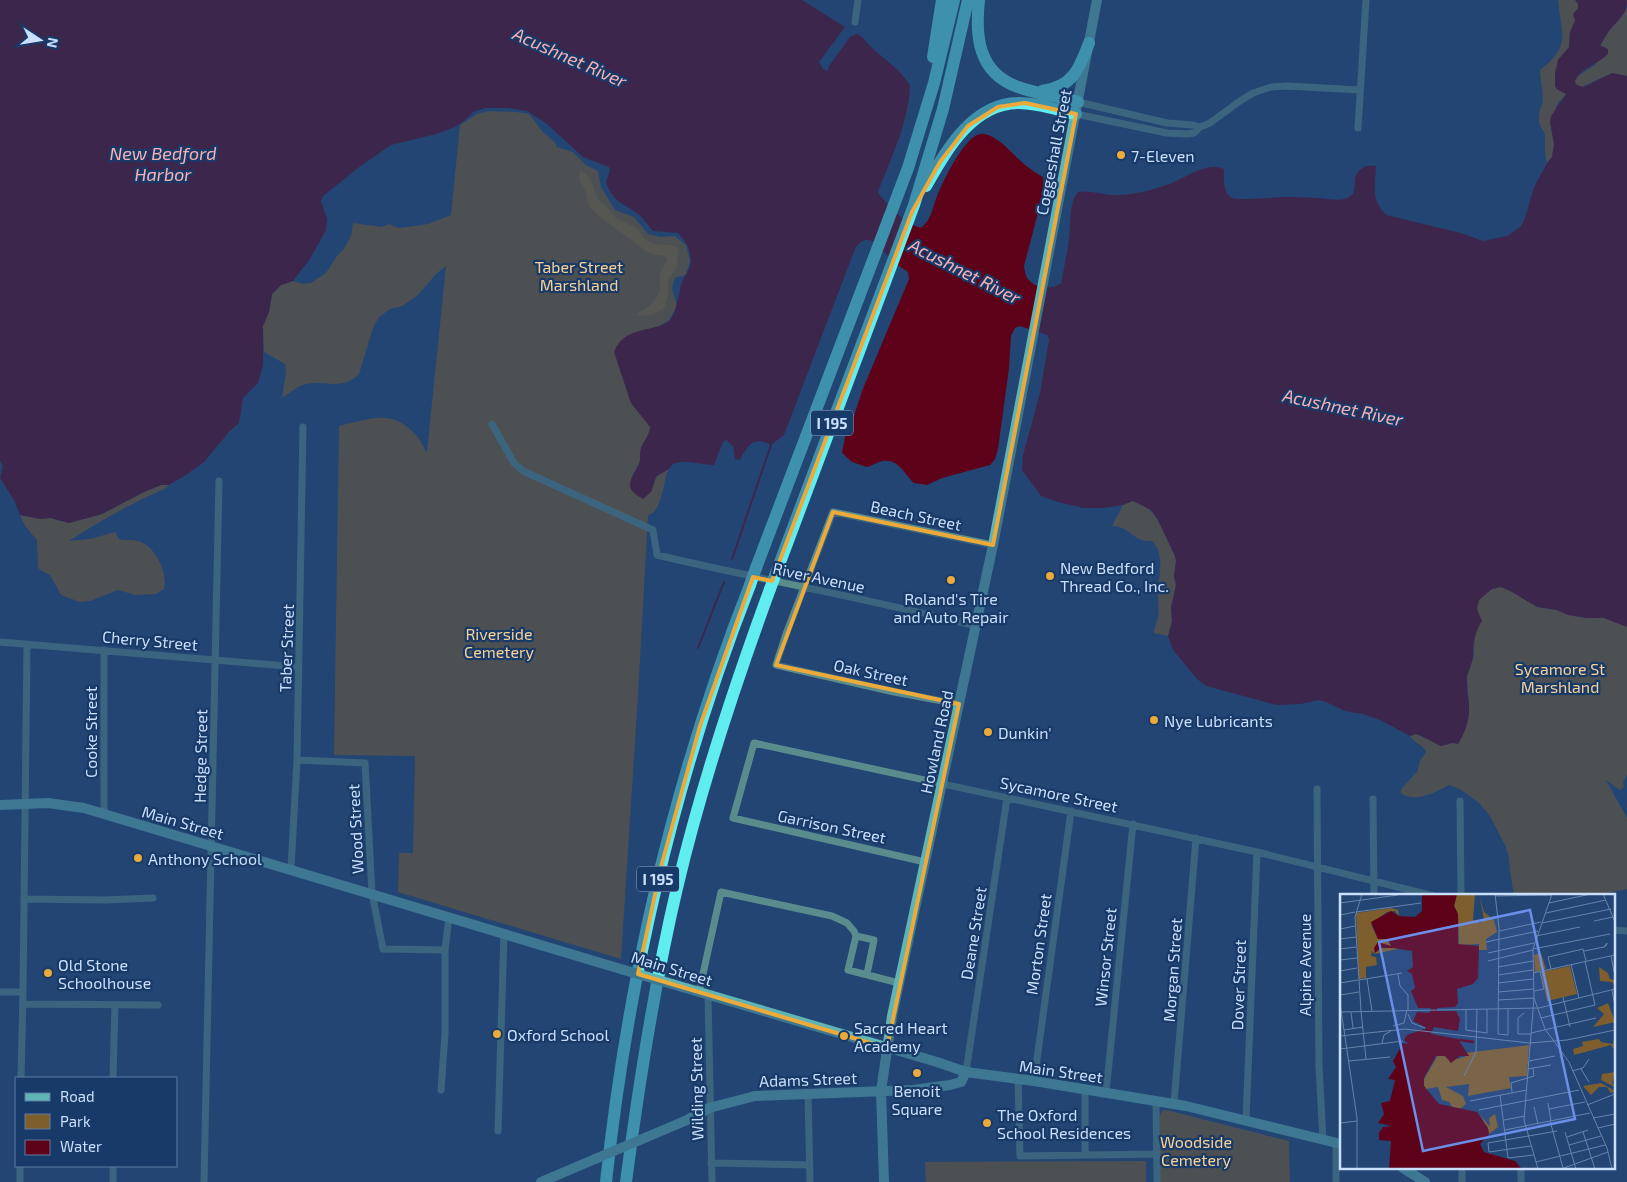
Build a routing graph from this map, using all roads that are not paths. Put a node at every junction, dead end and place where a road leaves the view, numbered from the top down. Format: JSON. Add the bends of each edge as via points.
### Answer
{"nodes":[{"id":1,"x":858,"y":0,"type":"edge"},
{"id":2,"x":942,"y":0,"type":"edge"},
{"id":3,"x":954,"y":0,"type":"edge"},
{"id":4,"x":968,"y":0,"type":"edge"},
{"id":5,"x":979,"y":0,"type":"edge"},
{"id":6,"x":1097,"y":0,"type":"edge"},
{"id":7,"x":1366,"y":0,"type":"edge"},
{"id":8,"x":855,"y":22,"type":"dead end"},
{"id":9,"x":1089,"y":44,"type":"junction"},
{"id":10,"x":1027,"y":90,"type":"junction"},
{"id":11,"x":1360,"y":90,"type":"junction"},
{"id":12,"x":1077,"y":108,"type":"junction"},
{"id":13,"x":1200,"y":127,"type":"junction"},
{"id":14,"x":1358,"y":128,"type":"dead end"},
{"id":15,"x":916,"y":144,"type":"junction"},
{"id":16,"x":912,"y":212,"type":"junction"},
{"id":17,"x":1038,"y":310,"type":"joint"},
{"id":18,"x":492,"y":424,"type":"dead end"},
{"id":19,"x":304,"y":427,"type":"dead end"},
{"id":20,"x":219,"y":481,"type":"dead end"},
{"id":21,"x":993,"y":545,"type":"junction"},
{"id":22,"x":805,"y":588,"type":"junction"},
{"id":23,"x":976,"y":626,"type":"junction"},
{"id":24,"x":0,"y":642,"type":"edge"},
{"id":25,"x":27,"y":644,"type":"junction"},
{"id":26,"x":104,"y":650,"type":"junction"},
{"id":27,"x":215,"y":660,"type":"junction"},
{"id":28,"x":298,"y":666,"type":"junction"},
{"id":29,"x":959,"y":704,"type":"junction"},
{"id":30,"x":297,"y":760,"type":"junction"},
{"id":31,"x":942,"y":784,"type":"junction"},
{"id":32,"x":1317,"y":789,"type":"dead end"},
{"id":33,"x":1007,"y":798,"type":"junction"},
{"id":34,"x":1373,"y":799,"type":"dead end"},
{"id":35,"x":1460,"y":800,"type":"dead end"},
{"id":36,"x":25,"y":803,"type":"junction"},
{"id":37,"x":0,"y":805,"type":"edge"},
{"id":38,"x":1071,"y":811,"type":"junction"},
{"id":39,"x":104,"y":814,"type":"junction"},
{"id":40,"x":733,"y":818,"type":"joint"},
{"id":41,"x":1132,"y":824,"type":"junction"},
{"id":42,"x":1196,"y":838,"type":"junction"},
{"id":43,"x":212,"y":846,"type":"junction"},
{"id":44,"x":1257,"y":852,"type":"junction"},
{"id":45,"x":925,"y":862,"type":"junction"},
{"id":46,"x":1317,"y":866,"type":"junction"},
{"id":47,"x":291,"y":869,"type":"junction"},
{"id":48,"x":1374,"y":880,"type":"junction"},
{"id":49,"x":372,"y":893,"type":"junction"},
{"id":50,"x":1374,"y":894,"type":"edge"},
{"id":51,"x":1426,"y":894,"type":"edge"},
{"id":52,"x":1461,"y":894,"type":"edge"},
{"id":53,"x":153,"y":898,"type":"dead end"},
{"id":54,"x":24,"y":899,"type":"junction"},
{"id":55,"x":449,"y":917,"type":"junction"},
{"id":56,"x":1614,"y":930,"type":"edge"},
{"id":57,"x":1627,"y":931,"type":"edge"},
{"id":58,"x":504,"y":933,"type":"junction"},
{"id":59,"x":856,"y":936,"type":"junction"},
{"id":60,"x":445,"y":950,"type":"junction"},
{"id":61,"x":867,"y":974,"type":"junction"},
{"id":62,"x":899,"y":983,"type":"junction"},
{"id":63,"x":0,"y":992,"type":"edge"},
{"id":64,"x":24,"y":992,"type":"junction"},
{"id":65,"x":704,"y":994,"type":"junction"},
{"id":66,"x":23,"y":1004,"type":"junction"},
{"id":67,"x":115,"y":1004,"type":"junction"},
{"id":68,"x":158,"y":1005,"type":"dead end"},
{"id":69,"x":887,"y":1048,"type":"junction"},
{"id":70,"x":966,"y":1072,"type":"junction"},
{"id":71,"x":21,"y":1077,"type":"edge"},
{"id":72,"x":113,"y":1077,"type":"edge"},
{"id":73,"x":1018,"y":1080,"type":"junction"},
{"id":74,"x":1034,"y":1081,"type":"junction"},
{"id":75,"x":1085,"y":1089,"type":"junction"},
{"id":76,"x":441,"y":1090,"type":"dead end"},
{"id":77,"x":881,"y":1091,"type":"junction"},
{"id":78,"x":808,"y":1093,"type":"junction"},
{"id":79,"x":1106,"y":1093,"type":"junction"},
{"id":80,"x":1156,"y":1100,"type":"junction"},
{"id":81,"x":1174,"y":1103,"type":"junction"},
{"id":82,"x":709,"y":1108,"type":"junction"},
{"id":83,"x":1246,"y":1120,"type":"junction"},
{"id":84,"x":498,"y":1130,"type":"dead end"},
{"id":85,"x":1322,"y":1140,"type":"junction"},
{"id":86,"x":1338,"y":1144,"type":"edge"},
{"id":87,"x":1156,"y":1154,"type":"junction"},
{"id":88,"x":1085,"y":1155,"type":"junction"},
{"id":89,"x":711,"y":1163,"type":"junction"},
{"id":90,"x":810,"y":1165,"type":"junction"},
{"id":91,"x":20,"y":1167,"type":"edge"},
{"id":92,"x":112,"y":1167,"type":"edge"},
{"id":93,"x":1406,"y":1170,"type":"edge"},
{"id":94,"x":1422,"y":1181,"type":"edge"},
{"id":95,"x":20,"y":1182,"type":"edge"},
{"id":96,"x":113,"y":1182,"type":"edge"},
{"id":97,"x":204,"y":1182,"type":"edge"},
{"id":98,"x":541,"y":1182,"type":"edge"},
{"id":99,"x":606,"y":1182,"type":"edge"},
{"id":100,"x":626,"y":1182,"type":"edge"},
{"id":101,"x":712,"y":1182,"type":"edge"},
{"id":102,"x":810,"y":1182,"type":"edge"},
{"id":103,"x":884,"y":1182,"type":"edge"},
{"id":104,"x":1156,"y":1182,"type":"edge"},
{"id":105,"x":1336,"y":1182,"type":"edge"}],
"edges":[{"from":1,"to":8,"type":"street"},
{"from":2,"to":15,"type":"highway"},
{"from":3,"to":15,"type":"highway","number":"I 195"},
{"from":4,"to":16,"type":"highway","number":"I 195","via":[[943,109]]},
{"from":5,"to":10,"type":"highway","via":[[978,38],[986,61],[1006,82]]},
{"from":6,"to":9,"type":"main road","name":"Coggeshall Street"},
{"from":7,"to":11,"type":"street"},
{"from":9,"to":10,"type":"highway","via":[[1080,66],[1069,81],[1046,90]]},
{"from":9,"to":12,"type":"main road","name":"Coggeshall Street"},
{"from":10,"to":12,"type":"highway"},
{"from":11,"to":13,"type":"street","via":[[1271,87],[1240,101]]},
{"from":11,"to":14,"type":"street"},
{"from":12,"to":13,"type":"street"},
{"from":12,"to":13,"type":"street","via":[[1174,134],[1194,133]]},
{"from":12,"to":16,"type":"highway","via":[[1016,103],[980,116],[948,149]]},
{"from":12,"to":17,"type":"main road","name":"Coggeshall Street"},
{"from":15,"to":99,"type":"highway","number":"I 195","bridge":true,"via":[[726,646],[700,726],[661,867],[640,960],[615,1106]]},
{"from":16,"to":100,"type":"highway","number":"I 195","bridge":true,"via":[[722,724],[693,824],[651,1011]]},
{"from":17,"to":21,"type":"main road","name":"Howland Road"},
{"from":18,"to":22,"type":"street","name":"River Avenue","via":[[514,463],[523,471],[653,530],[657,555]]},
{"from":19,"to":28,"type":"street","name":"Taber Street"},
{"from":20,"to":27,"type":"street","name":"Hedge Street"},
{"from":21,"to":22,"type":"street","name":"Beach Street","via":[[834,512]]},
{"from":21,"to":23,"type":"main road","name":"Howland Road"},
{"from":22,"to":23,"type":"street","name":"River Avenue","via":[[907,608]]},
{"from":22,"to":29,"type":"street","name":"Oak Street","via":[[776,665]]},
{"from":23,"to":29,"type":"main road","name":"Howland Road"},
{"from":24,"to":25,"type":"street","name":"Cherry Street"},
{"from":25,"to":26,"type":"street","name":"Cherry Street"},
{"from":25,"to":36,"type":"street"},
{"from":26,"to":27,"type":"street","name":"Cherry Street"},
{"from":26,"to":39,"type":"street","name":"Cooke Street"},
{"from":27,"to":28,"type":"street","name":"Cherry Street"},
{"from":27,"to":43,"type":"street","name":"Hedge Street"},
{"from":28,"to":30,"type":"street","name":"Taber Street"},
{"from":29,"to":31,"type":"main road","name":"Howland Road"},
{"from":30,"to":47,"type":"street","name":"Taber Street"},
{"from":30,"to":49,"type":"street","name":"Wood Street","via":[[366,763]]},
{"from":31,"to":33,"type":"street","name":"Sycamore Street"},
{"from":31,"to":40,"type":"street","name":"Sycamore Street","via":[[754,743]]},
{"from":31,"to":45,"type":"main road","name":"Howland Road"},
{"from":32,"to":46,"type":"street","name":"Alpine Avenue"},
{"from":33,"to":38,"type":"street","name":"Sycamore Street"},
{"from":33,"to":70,"type":"street","name":"Deane Street"},
{"from":34,"to":48,"type":"street"},
{"from":35,"to":52,"type":"street"},
{"from":36,"to":37,"type":"main road","name":"Main Street"},
{"from":36,"to":39,"type":"main road","name":"Main Street","via":[[62,804]]},
{"from":36,"to":54,"type":"street"},
{"from":38,"to":41,"type":"street","name":"Sycamore Street"},
{"from":38,"to":74,"type":"street","name":"Morton Street"},
{"from":39,"to":43,"type":"main road","name":"Main Street"},
{"from":40,"to":45,"type":"street","name":"Garrison Street"},
{"from":41,"to":42,"type":"street","name":"Sycamore Street"},
{"from":41,"to":79,"type":"street","name":"Winsor Street"},
{"from":42,"to":44,"type":"street","name":"Sycamore Street"},
{"from":42,"to":81,"type":"street","name":"Morgan Street"},
{"from":43,"to":47,"type":"main road","name":"Main Street"},
{"from":43,"to":97,"type":"street","name":"Hedge Street"},
{"from":44,"to":46,"type":"street","name":"Sycamore Street"},
{"from":44,"to":83,"type":"street","name":"Dover Street"},
{"from":45,"to":62,"type":"main road","name":"Howland Road"},
{"from":46,"to":48,"type":"street","name":"Sycamore Street"},
{"from":46,"to":85,"type":"street","name":"Alpine Avenue"},
{"from":47,"to":49,"type":"main road","name":"Main Street"},
{"from":48,"to":50,"type":"street"},
{"from":48,"to":51,"type":"street","name":"Sycamore Street"},
{"from":49,"to":55,"type":"main road","name":"Main Street"},
{"from":49,"to":60,"type":"street","name":"Wood Street","via":[[384,949]]},
{"from":53,"to":54,"type":"street"},
{"from":54,"to":64,"type":"street"},
{"from":55,"to":58,"type":"main road","name":"Main Street"},
{"from":55,"to":60,"type":"street"},
{"from":56,"to":57,"type":"street"},
{"from":58,"to":65,"type":"main road","name":"Main Street","bridge":true},
{"from":58,"to":84,"type":"street"},
{"from":59,"to":61,"type":"street","via":[[874,940]]},
{"from":59,"to":61,"type":"street","via":[[848,970]]},
{"from":59,"to":65,"type":"street","name":"Wilding Street","via":[[847,923],[832,916],[721,892]]},
{"from":60,"to":76,"type":"street"},
{"from":61,"to":62,"type":"street"},
{"from":62,"to":69,"type":"main road","name":"Howland Road"},
{"from":63,"to":64,"type":"street"},
{"from":64,"to":66,"type":"street"},
{"from":65,"to":69,"type":"main road","name":"Main Street"},
{"from":65,"to":82,"type":"street","name":"Wilding Street"},
{"from":66,"to":67,"type":"street"},
{"from":66,"to":71,"type":"street"},
{"from":67,"to":68,"type":"street"},
{"from":67,"to":72,"type":"street"},
{"from":69,"to":70,"type":"main road","name":"Main Street"},
{"from":69,"to":77,"type":"main road","name":"Howland Road"},
{"from":70,"to":73,"type":"main road","name":"Main Street"},
{"from":70,"to":77,"type":"main road","name":"Adams Street","via":[[961,1082],[950,1085]]},
{"from":73,"to":74,"type":"main road","name":"Main Street"},
{"from":73,"to":88,"type":"street","via":[[1020,1156]]},
{"from":74,"to":75,"type":"main road","name":"Main Street"},
{"from":75,"to":79,"type":"main road","name":"Main Street"},
{"from":75,"to":88,"type":"street"},
{"from":77,"to":78,"type":"main road","name":"Adams Street"},
{"from":77,"to":103,"type":"main road","name":"Howland Road"},
{"from":78,"to":82,"type":"main road","name":"Adams Street","via":[[755,1096]]},
{"from":78,"to":90,"type":"street"},
{"from":79,"to":80,"type":"main road","name":"Main Street"},
{"from":80,"to":81,"type":"main road","name":"Main Street"},
{"from":80,"to":87,"type":"street"},
{"from":81,"to":83,"type":"main road","name":"Main Street"},
{"from":82,"to":89,"type":"street","name":"Wilding Street"},
{"from":82,"to":98,"type":"main road","name":"Adams Street","bridge":true},
{"from":83,"to":85,"type":"main road","name":"Main Street"},
{"from":85,"to":86,"type":"main road","name":"Main Street"},
{"from":86,"to":105,"type":"street"},
{"from":87,"to":88,"type":"street"},
{"from":87,"to":104,"type":"street"},
{"from":89,"to":90,"type":"street"},
{"from":89,"to":101,"type":"street","name":"Wilding Street"},
{"from":90,"to":102,"type":"street"},
{"from":91,"to":95,"type":"street"},
{"from":92,"to":96,"type":"street"},
{"from":93,"to":94,"type":"main road"}]}
